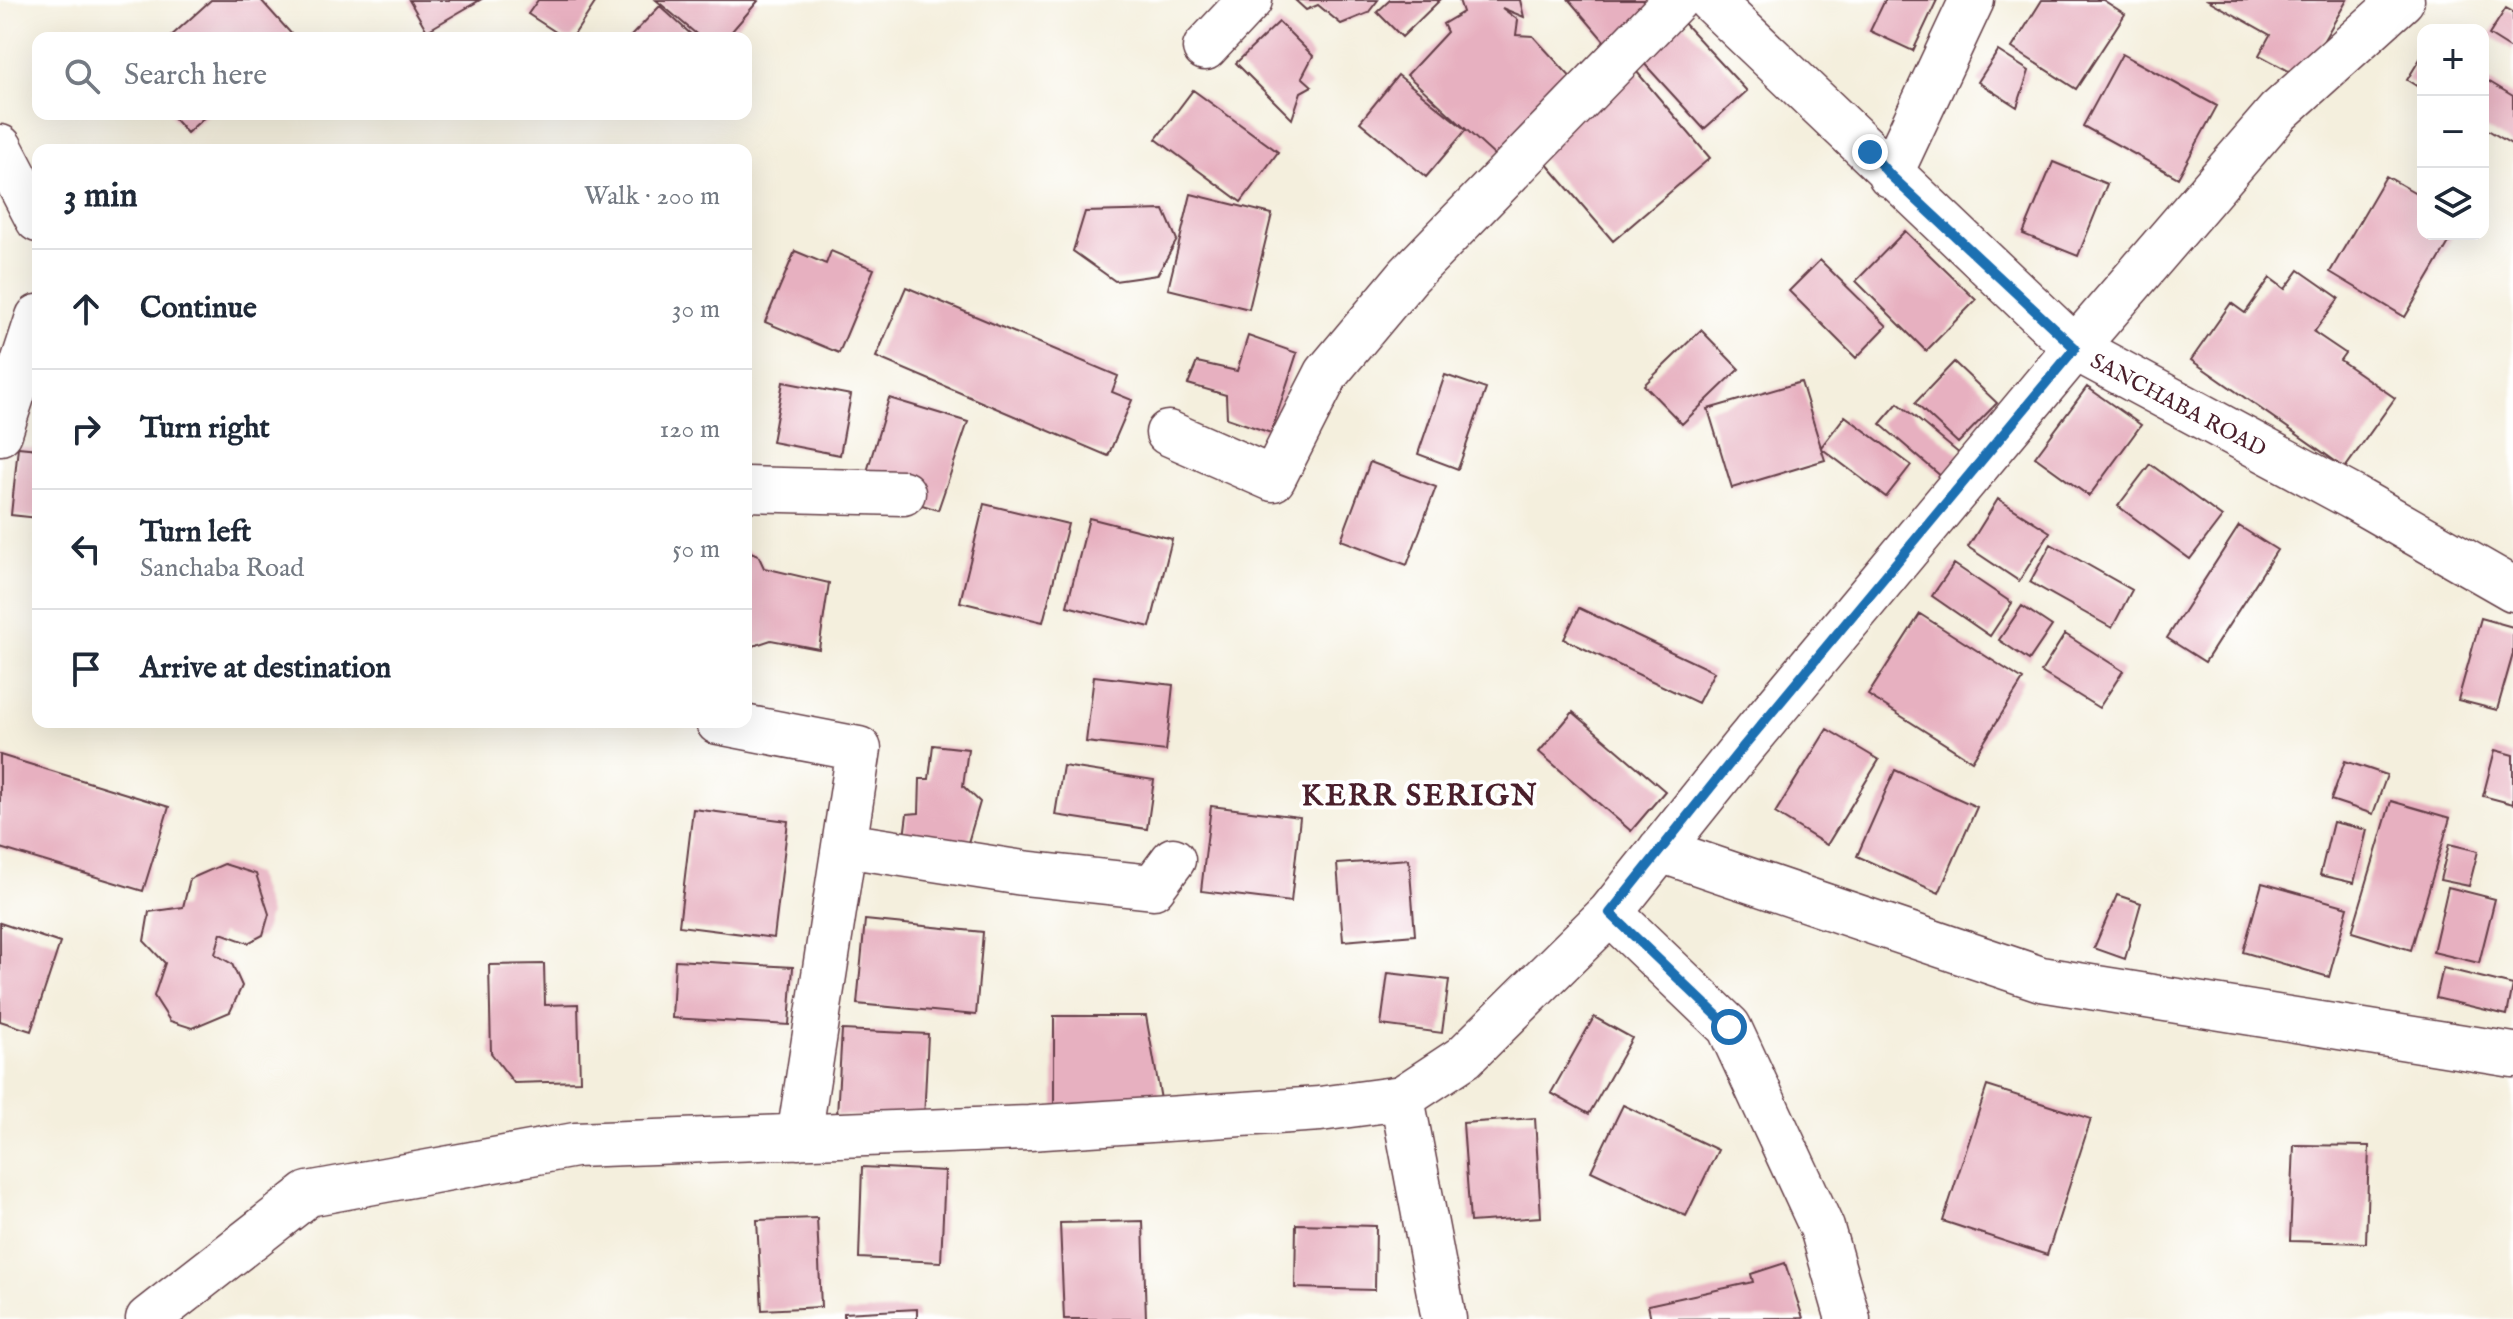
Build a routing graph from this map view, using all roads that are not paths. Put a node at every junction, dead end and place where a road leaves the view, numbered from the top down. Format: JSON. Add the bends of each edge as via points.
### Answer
{"nodes":[{"id":1,"x":1250,"y":0,"type":"edge"},
{"id":2,"x":1676,"y":0,"type":"edge"},
{"id":3,"x":1710,"y":0,"type":"edge"},
{"id":4,"x":1972,"y":0,"type":"edge"},
{"id":5,"x":2402,"y":0,"type":"edge"},
{"id":6,"x":1205,"y":48,"type":"dead end"},
{"id":7,"x":0,"y":147,"type":"edge"},
{"id":8,"x":1890,"y":175,"type":"junction"},
{"id":9,"x":32,"y":208,"type":"edge"},
{"id":10,"x":32,"y":343,"type":"edge"},
{"id":11,"x":2075,"y":348,"type":"junction"},
{"id":12,"x":16,"y":414,"type":"edge"},
{"id":13,"x":1168,"y":433,"type":"dead end"},
{"id":14,"x":752,"y":489,"type":"edge"},
{"id":15,"x":903,"y":493,"type":"dead end"},
{"id":16,"x":2513,"y":589,"type":"edge"},
{"id":17,"x":749,"y":728,"type":"edge"},
{"id":18,"x":845,"y":845,"type":"junction"},
{"id":19,"x":1660,"y":850,"type":"junction"},
{"id":20,"x":1173,"y":860,"type":"dead end"},
{"id":21,"x":1610,"y":913,"type":"junction"},
{"id":22,"x":2513,"y":1055,"type":"edge"},
{"id":23,"x":1402,"y":1098,"type":"junction"},
{"id":24,"x":799,"y":1137,"type":"junction"},
{"id":25,"x":148,"y":1319,"type":"edge"},
{"id":26,"x":1444,"y":1319,"type":"edge"},
{"id":27,"x":1848,"y":1319,"type":"edge"}],
"edges":[{"from":1,"to":6,"type":"street"},
{"from":2,"to":13,"type":"street","via":[[1409,275],[1327,373],[1273,479]]},
{"from":3,"to":8,"type":"street","name":"SANCHABA ROAD"},
{"from":4,"to":8,"type":"street"},
{"from":5,"to":11,"type":"street","via":[[2278,112]]},
{"from":7,"to":9,"type":"street"},
{"from":8,"to":11,"type":"street","name":"SANCHABA ROAD"},
{"from":10,"to":12,"type":"street"},
{"from":11,"to":16,"type":"street","name":"SANCHABA ROAD"},
{"from":11,"to":19,"type":"street"},
{"from":14,"to":15,"type":"street"},
{"from":17,"to":18,"type":"street","via":[[859,749]]},
{"from":18,"to":20,"type":"street","via":[[1153,887]]},
{"from":18,"to":24,"type":"street"},
{"from":19,"to":21,"type":"street"},
{"from":19,"to":22,"type":"street","via":[[2041,979]]},
{"from":21,"to":23,"type":"street","via":[[1464,1057]]},
{"from":21,"to":27,"type":"street","via":[[1729,1027],[1822,1228]]},
{"from":23,"to":24,"type":"street","via":[[1320,1109],[1029,1128]]},
{"from":23,"to":26,"type":"street"},
{"from":24,"to":25,"type":"street","via":[[575,1145],[308,1194]]}]}
